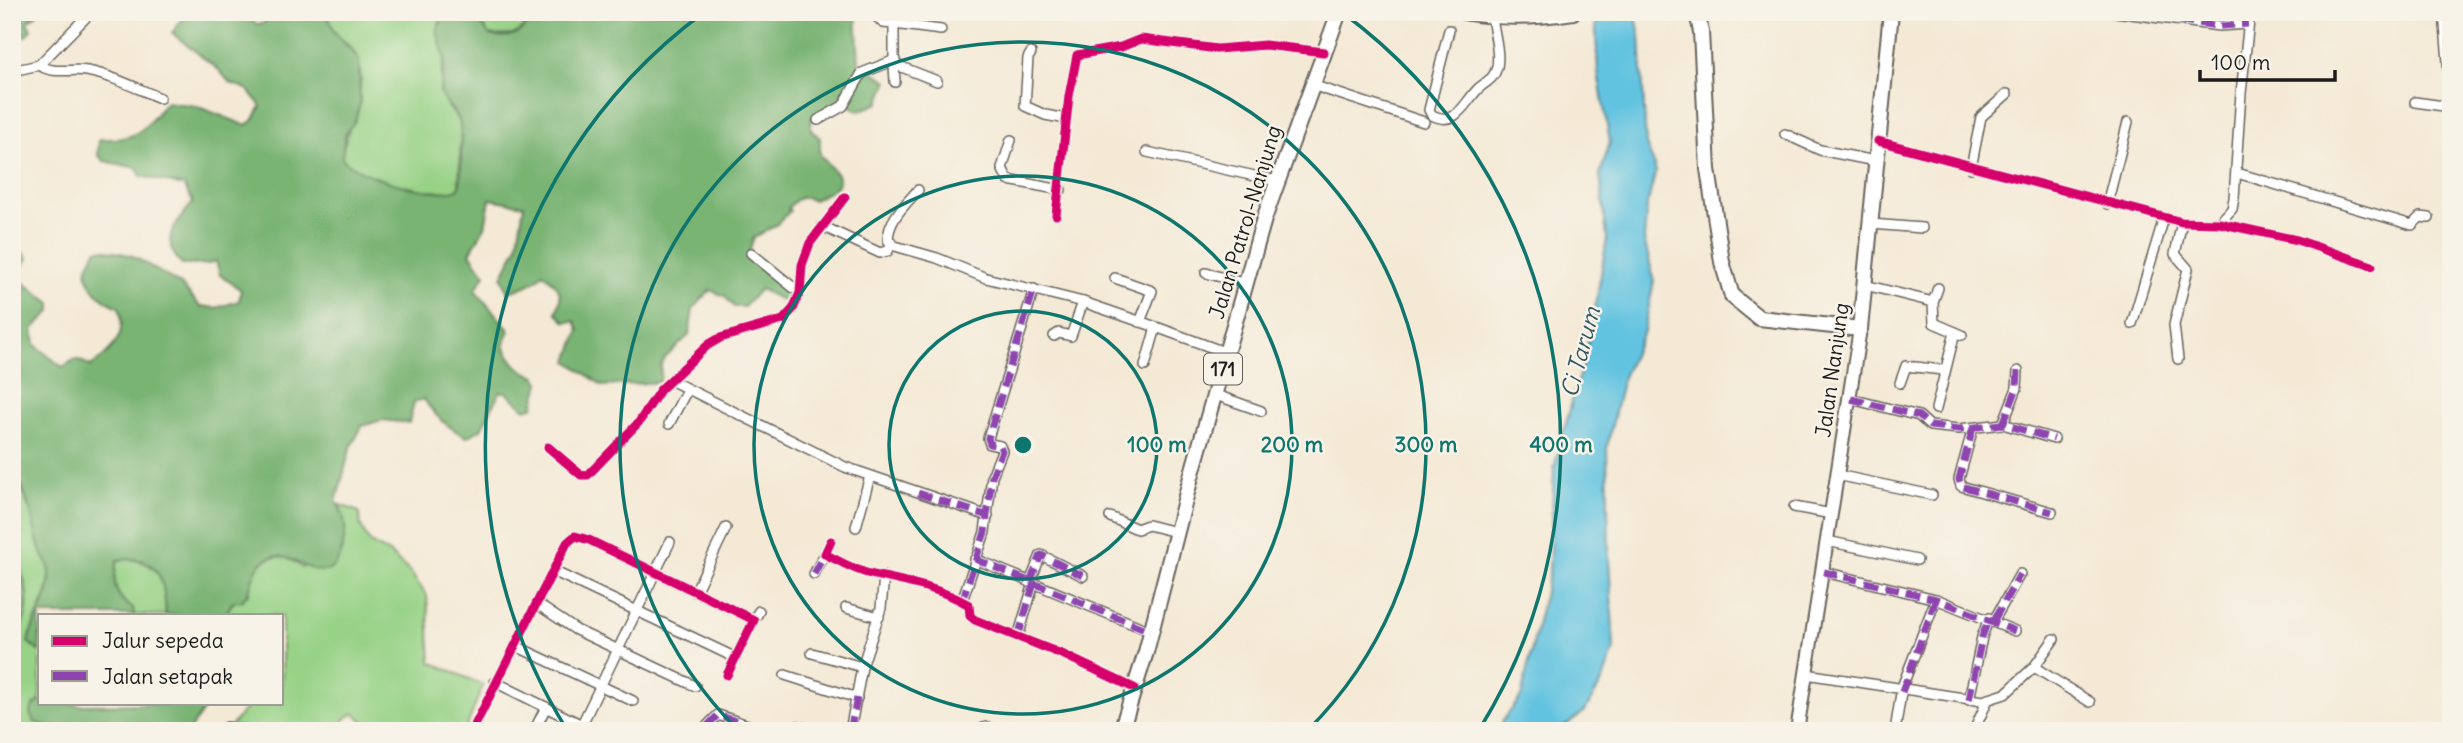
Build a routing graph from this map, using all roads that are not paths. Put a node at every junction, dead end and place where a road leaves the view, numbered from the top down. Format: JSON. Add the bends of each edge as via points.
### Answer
{"nodes":[{"id":1,"x":91,"y":12,"type":"edge"},
{"id":2,"x":873,"y":12,"type":"edge"},
{"id":3,"x":893,"y":12,"type":"edge"},
{"id":4,"x":1339,"y":12,"type":"edge"},
{"id":5,"x":1463,"y":12,"type":"edge"},
{"id":6,"x":1697,"y":12,"type":"edge"},
{"id":7,"x":1891,"y":12,"type":"edge"},
{"id":8,"x":2010,"y":12,"type":"edge"},
{"id":9,"x":2020,"y":12,"type":"edge"},
{"id":10,"x":2116,"y":12,"type":"edge"},
{"id":11,"x":2250,"y":12,"type":"edge"},
{"id":12,"x":2444,"y":12,"type":"edge"},
{"id":13,"x":1563,"y":13,"type":"edge"},
{"id":14,"x":1492,"y":17,"type":"junction"},
{"id":15,"x":894,"y":24,"type":"junction"},
{"id":16,"x":2248,"y":24,"type":"junction"},
{"id":17,"x":941,"y":30,"type":"dead end"},
{"id":18,"x":1449,"y":30,"type":"dead end"},
{"id":19,"x":1324,"y":52,"type":"junction"},
{"id":20,"x":1031,"y":53,"type":"dead end"},
{"id":21,"x":894,"y":62,"type":"junction"},
{"id":22,"x":40,"y":65,"type":"junction"},
{"id":23,"x":12,"y":71,"type":"edge"},
{"id":24,"x":937,"y":81,"type":"dead end"},
{"id":25,"x":895,"y":82,"type":"dead end"},
{"id":26,"x":1312,"y":85,"type":"junction"},
{"id":27,"x":2007,"y":94,"type":"dead end"},
{"id":28,"x":160,"y":98,"type":"dead end"},
{"id":29,"x":2451,"y":99,"type":"edge"},
{"id":30,"x":2415,"y":102,"type":"dead end"},
{"id":31,"x":2451,"y":107,"type":"edge"},
{"id":32,"x":1068,"y":119,"type":"junction"},
{"id":33,"x":818,"y":120,"type":"dead end"},
{"id":34,"x":1424,"y":122,"type":"dead end"},
{"id":35,"x":2128,"y":122,"type":"dead end"},
{"id":36,"x":1785,"y":134,"type":"dead end"},
{"id":37,"x":1011,"y":140,"type":"dead end"},
{"id":38,"x":1878,"y":141,"type":"junction"},
{"id":39,"x":1147,"y":152,"type":"dead end"},
{"id":40,"x":1875,"y":161,"type":"junction"},
{"id":41,"x":1971,"y":168,"type":"junction"},
{"id":42,"x":2237,"y":173,"type":"junction"},
{"id":43,"x":1277,"y":181,"type":"junction"},
{"id":44,"x":918,"y":190,"type":"dead end"},
{"id":45,"x":1061,"y":190,"type":"junction"},
{"id":46,"x":845,"y":197,"type":"dead end"},
{"id":47,"x":2107,"y":204,"type":"junction"},
{"id":48,"x":1056,"y":215,"type":"dead end"},
{"id":49,"x":2164,"y":218,"type":"junction"},
{"id":50,"x":2429,"y":218,"type":"dead end"},
{"id":51,"x":2182,"y":222,"type":"junction"},
{"id":52,"x":2219,"y":223,"type":"junction"},
{"id":53,"x":1871,"y":224,"type":"junction"},
{"id":54,"x":822,"y":226,"type":"junction"},
{"id":55,"x":1922,"y":228,"type":"dead end"},
{"id":56,"x":891,"y":244,"type":"junction"},
{"id":57,"x":751,"y":253,"type":"dead end"},
{"id":58,"x":2372,"y":266,"type":"dead end"},
{"id":59,"x":1206,"y":273,"type":"dead end"},
{"id":60,"x":1115,"y":278,"type":"dead end"},
{"id":61,"x":1247,"y":284,"type":"junction"},
{"id":62,"x":1865,"y":285,"type":"junction"},
{"id":63,"x":1938,"y":288,"type":"dead end"},
{"id":64,"x":1034,"y":289,"type":"junction"},
{"id":65,"x":800,"y":293,"type":"junction"},
{"id":66,"x":1083,"y":302,"type":"junction"},
{"id":67,"x":1933,"y":303,"type":"junction"},
{"id":68,"x":1140,"y":322,"type":"junction"},
{"id":69,"x":2132,"y":324,"type":"dead end"},
{"id":70,"x":1156,"y":327,"type":"junction"},
{"id":71,"x":1860,"y":329,"type":"junction"},
{"id":72,"x":1054,"y":336,"type":"dead end"},
{"id":73,"x":1227,"y":353,"type":"junction"},
{"id":74,"x":2178,"y":359,"type":"dead end"},
{"id":75,"x":1145,"y":366,"type":"dead end"},
{"id":76,"x":1943,"y":370,"type":"junction"},
{"id":77,"x":2018,"y":371,"type":"dead end"},
{"id":78,"x":672,"y":381,"type":"junction"},
{"id":79,"x":1900,"y":383,"type":"dead end"},
{"id":80,"x":687,"y":390,"type":"junction"},
{"id":81,"x":1216,"y":395,"type":"junction"},
{"id":82,"x":1851,"y":398,"type":"junction"},
{"id":83,"x":1936,"y":409,"type":"dead end"},
{"id":84,"x":1261,"y":411,"type":"dead end"},
{"id":85,"x":669,"y":424,"type":"dead end"},
{"id":86,"x":2003,"y":424,"type":"junction"},
{"id":87,"x":1973,"y":428,"type":"junction"},
{"id":88,"x":2054,"y":439,"type":"dead end"},
{"id":89,"x":548,"y":447,"type":"dead end"},
{"id":90,"x":1837,"y":475,"type":"junction"},
{"id":91,"x":870,"y":476,"type":"junction"},
{"id":92,"x":1933,"y":495,"type":"dead end"},
{"id":93,"x":1794,"y":508,"type":"dead end"},
{"id":94,"x":2052,"y":512,"type":"dead end"},
{"id":95,"x":1832,"y":514,"type":"junction"},
{"id":96,"x":988,"y":516,"type":"junction"},
{"id":97,"x":1110,"y":517,"type":"dead end"},
{"id":98,"x":856,"y":527,"type":"dead end"},
{"id":99,"x":726,"y":528,"type":"dead end"},
{"id":100,"x":1176,"y":532,"type":"junction"},
{"id":101,"x":831,"y":541,"type":"dead end"},
{"id":102,"x":1827,"y":541,"type":"junction"},
{"id":103,"x":670,"y":542,"type":"dead end"},
{"id":104,"x":825,"y":554,"type":"junction"},
{"id":105,"x":975,"y":559,"type":"junction"},
{"id":106,"x":1917,"y":560,"type":"dead end"},
{"id":107,"x":553,"y":571,"type":"junction"},
{"id":108,"x":1824,"y":572,"type":"junction"},
{"id":109,"x":656,"y":574,"type":"junction"},
{"id":110,"x":814,"y":574,"type":"dead end"},
{"id":111,"x":2020,"y":574,"type":"dead end"},
{"id":112,"x":884,"y":576,"type":"junction"},
{"id":113,"x":1083,"y":576,"type":"dead end"},
{"id":114,"x":1032,"y":583,"type":"junction"},
{"id":115,"x":695,"y":592,"type":"junction"},
{"id":116,"x":1936,"y":598,"type":"junction"},
{"id":117,"x":962,"y":601,"type":"junction"},
{"id":118,"x":537,"y":604,"type":"junction"},
{"id":119,"x":846,"y":608,"type":"dead end"},
{"id":120,"x":636,"y":610,"type":"junction"},
{"id":121,"x":759,"y":611,"type":"dead end"},
{"id":122,"x":879,"y":617,"type":"junction"},
{"id":123,"x":1991,"y":619,"type":"junction"},
{"id":124,"x":754,"y":620,"type":"junction"},
{"id":125,"x":1150,"y":631,"type":"junction"},
{"id":126,"x":2015,"y":631,"type":"dead end"},
{"id":127,"x":1018,"y":637,"type":"junction"},
{"id":128,"x":2054,"y":639,"type":"dead end"},
{"id":129,"x":516,"y":646,"type":"junction"},
{"id":130,"x":618,"y":648,"type":"junction"},
{"id":131,"x":812,"y":653,"type":"dead end"},
{"id":132,"x":736,"y":658,"type":"junction"},
{"id":133,"x":862,"y":667,"type":"junction"},
{"id":134,"x":2034,"y":667,"type":"junction"},
{"id":135,"x":1806,"y":674,"type":"junction"},
{"id":136,"x":727,"y":675,"type":"dead end"},
{"id":137,"x":785,"y":675,"type":"dead end"},
{"id":138,"x":495,"y":682,"type":"junction"},
{"id":139,"x":601,"y":686,"type":"junction"},
{"id":140,"x":695,"y":686,"type":"dead end"},
{"id":141,"x":1902,"y":687,"type":"junction"},
{"id":142,"x":1134,"y":688,"type":"junction"},
{"id":143,"x":857,"y":698,"type":"junction"},
{"id":144,"x":1988,"y":699,"type":"junction"},
{"id":145,"x":1969,"y":700,"type":"junction"},
{"id":146,"x":634,"y":701,"type":"dead end"},
{"id":147,"x":2090,"y":702,"type":"dead end"},
{"id":148,"x":546,"y":707,"type":"junction"},
{"id":149,"x":582,"y":724,"type":"junction"},
{"id":150,"x":707,"y":726,"type":"dead end"},
{"id":151,"x":798,"y":726,"type":"dead end"},
{"id":152,"x":1797,"y":729,"type":"edge"},
{"id":153,"x":220,"y":731,"type":"edge"},
{"id":154,"x":248,"y":731,"type":"edge"},
{"id":155,"x":471,"y":731,"type":"edge"},
{"id":156,"x":534,"y":731,"type":"edge"},
{"id":157,"x":594,"y":731,"type":"edge"},
{"id":158,"x":765,"y":731,"type":"edge"},
{"id":159,"x":816,"y":731,"type":"edge"},
{"id":160,"x":850,"y":731,"type":"edge"},
{"id":161,"x":978,"y":731,"type":"edge"},
{"id":162,"x":999,"y":731,"type":"edge"},
{"id":163,"x":1121,"y":731,"type":"edge"},
{"id":164,"x":1818,"y":731,"type":"edge"},
{"id":165,"x":1895,"y":731,"type":"edge"},
{"id":166,"x":1975,"y":731,"type":"edge"}],
"edges":[{"from":1,"to":22,"type":"street"},
{"from":2,"to":15,"type":"street","via":[[883,23]]},
{"from":3,"to":15,"type":"street"},
{"from":4,"to":19,"type":"main road","name":"Jalan Patrol-Nanjung","number":"171"},
{"from":5,"to":14,"type":"main road"},
{"from":6,"to":71,"type":"main road","via":[[1708,169],[1722,262],[1732,296],[1759,318]]},
{"from":7,"to":38,"type":"main road","name":"Jalan Nanjung"},
{"from":8,"to":9,"type":"street"},
{"from":10,"to":16,"type":"street","via":[[2219,26]]},
{"from":11,"to":16,"type":"street"},
{"from":12,"to":29,"type":"street"},
{"from":13,"to":14,"type":"main road"},
{"from":14,"to":18,"type":"street","via":[[1497,58],[1493,77],[1462,112],[1439,118],[1429,110]]},
{"from":15,"to":17,"type":"street"},
{"from":15,"to":21,"type":"street"},
{"from":16,"to":42,"type":"street"},
{"from":19,"to":26,"type":"main road","name":"Jalan Patrol-Nanjung","number":"171"},
{"from":19,"to":32,"type":"street","via":[[1265,45],[1217,49],[1141,39],[1079,54],[1072,74]]},
{"from":20,"to":32,"type":"street","via":[[1025,106]]},
{"from":21,"to":24,"type":"street"},
{"from":21,"to":25,"type":"street"},
{"from":21,"to":33,"type":"street","via":[[862,73],[843,106]]},
{"from":22,"to":23,"type":"street"},
{"from":22,"to":28,"type":"street","via":[[97,74]]},
{"from":26,"to":34,"type":"street"},
{"from":26,"to":43,"type":"main road","name":"Jalan Patrol-Nanjung","number":"171"},
{"from":27,"to":41,"type":"street","via":[[1981,117]]},
{"from":30,"to":31,"type":"street"},
{"from":32,"to":45,"type":"street"},
{"from":35,"to":47,"type":"street"},
{"from":36,"to":40,"type":"street","via":[[1820,150]]},
{"from":37,"to":45,"type":"street","via":[[1002,168],[1008,180]]},
{"from":38,"to":40,"type":"main road","name":"Jalan Nanjung"},
{"from":38,"to":41,"type":"street"},
{"from":39,"to":43,"type":"street"},
{"from":40,"to":53,"type":"main road","name":"Jalan Nanjung"},
{"from":41,"to":47,"type":"street"},
{"from":42,"to":50,"type":"street","via":[[2324,196],[2390,221],[2412,225],[2420,217]]},
{"from":42,"to":52,"type":"street","via":[[2232,209]]},
{"from":43,"to":61,"type":"main road","name":"Jalan Patrol-Nanjung","number":"171"},
{"from":44,"to":56,"type":"street","via":[[897,214],[888,235]]},
{"from":45,"to":48,"type":"street"},
{"from":46,"to":54,"type":"street"},
{"from":47,"to":49,"type":"street"},
{"from":49,"to":51,"type":"street"},
{"from":49,"to":69,"type":"street"},
{"from":51,"to":52,"type":"street"},
{"from":51,"to":74,"type":"street","via":[[2175,254],[2188,269],[2174,325]]},
{"from":52,"to":58,"type":"street","via":[[2297,240]]},
{"from":53,"to":55,"type":"street"},
{"from":53,"to":62,"type":"main road","name":"Jalan Nanjung"},
{"from":54,"to":56,"type":"street","via":[[880,253],[888,251]]},
{"from":54,"to":65,"type":"street","via":[[806,254]]},
{"from":56,"to":64,"type":"street","via":[[986,278]]},
{"from":57,"to":65,"type":"street"},
{"from":59,"to":61,"type":"street"},
{"from":60,"to":68,"type":"street","via":[[1152,291]]},
{"from":61,"to":73,"type":"main road","name":"Jalan Patrol-Nanjung","number":"171"},
{"from":62,"to":67,"type":"street"},
{"from":62,"to":71,"type":"main road","name":"Jalan Nanjung"},
{"from":63,"to":67,"type":"street"},
{"from":64,"to":66,"type":"street"},
{"from":64,"to":96,"type":"street","via":[[988,438],[990,444],[1002,448],[992,476]]},
{"from":65,"to":78,"type":"street","via":[[783,320],[720,338]]},
{"from":66,"to":68,"type":"street"},
{"from":66,"to":72,"type":"street","via":[[1072,335]]},
{"from":67,"to":76,"type":"street","via":[[1933,321],[1958,334]]},
{"from":68,"to":70,"type":"street"},
{"from":70,"to":73,"type":"street"},
{"from":70,"to":75,"type":"street"},
{"from":71,"to":82,"type":"main road","name":"Jalan Nanjung"},
{"from":73,"to":81,"type":"main road","name":"Jalan Patrol-Nanjung","number":"171"},
{"from":76,"to":79,"type":"street","via":[[1906,366]]},
{"from":76,"to":83,"type":"street"},
{"from":77,"to":86,"type":"street","via":[[2017,388]]},
{"from":78,"to":80,"type":"street"},
{"from":78,"to":89,"type":"street","via":[[588,475],[581,475]]},
{"from":80,"to":85,"type":"street"},
{"from":80,"to":91,"type":"street"},
{"from":81,"to":84,"type":"street"},
{"from":81,"to":100,"type":"main road","name":"Jalan Patrol-Nanjung","number":"171"},
{"from":82,"to":87,"type":"street","via":[[1919,416],[1930,426]]},
{"from":82,"to":90,"type":"main road","name":"Jalan Nanjung"},
{"from":86,"to":87,"type":"street"},
{"from":86,"to":88,"type":"street"},
{"from":87,"to":94,"type":"street","via":[[1961,486]]},
{"from":90,"to":92,"type":"street"},
{"from":90,"to":95,"type":"main road","name":"Jalan Nanjung"},
{"from":91,"to":96,"type":"street"},
{"from":91,"to":98,"type":"street"},
{"from":93,"to":95,"type":"street"},
{"from":95,"to":102,"type":"main road","name":"Jalan Nanjung"},
{"from":96,"to":105,"type":"street"},
{"from":97,"to":100,"type":"street","via":[[1137,529],[1148,525]]},
{"from":99,"to":115,"type":"street"},
{"from":100,"to":125,"type":"main road","name":"Jalan Patrol-Nanjung","number":"171"},
{"from":101,"to":104,"type":"street"},
{"from":102,"to":106,"type":"street"},
{"from":102,"to":108,"type":"main road","name":"Jalan Nanjung"},
{"from":103,"to":109,"type":"street"},
{"from":104,"to":110,"type":"street"},
{"from":104,"to":112,"type":"street"},
{"from":105,"to":114,"type":"street"},
{"from":105,"to":117,"type":"street"},
{"from":107,"to":109,"type":"street","via":[[569,540],[577,536]]},
{"from":107,"to":118,"type":"street"},
{"from":107,"to":120,"type":"street"},
{"from":108,"to":116,"type":"street"},
{"from":108,"to":135,"type":"main road","name":"Jalan Nanjung"},
{"from":109,"to":115,"type":"street"},
{"from":109,"to":120,"type":"street"},
{"from":111,"to":123,"type":"street"},
{"from":112,"to":117,"type":"street","via":[[926,585]]},
{"from":112,"to":122,"type":"street"},
{"from":113,"to":114,"type":"street","via":[[1043,551]]},
{"from":114,"to":125,"type":"street"},
{"from":114,"to":127,"type":"street"},
{"from":115,"to":124,"type":"street"},
{"from":116,"to":123,"type":"street"},
{"from":116,"to":141,"type":"street"},
{"from":117,"to":127,"type":"street","via":[[969,605],[972,618]]},
{"from":118,"to":129,"type":"street"},
{"from":118,"to":130,"type":"street","via":[[576,630]]},
{"from":119,"to":122,"type":"street"},
{"from":120,"to":130,"type":"street"},
{"from":120,"to":132,"type":"street"},
{"from":121,"to":124,"type":"street"},
{"from":122,"to":133,"type":"street"},
{"from":123,"to":126,"type":"street"},
{"from":123,"to":145,"type":"street","via":[[1982,637]]},
{"from":124,"to":132,"type":"street"},
{"from":125,"to":142,"type":"main road","name":"Jalan Patrol-Nanjung","number":"171"},
{"from":127,"to":142,"type":"street"},
{"from":128,"to":134,"type":"street"},
{"from":129,"to":138,"type":"street"},
{"from":129,"to":139,"type":"street"},
{"from":130,"to":139,"type":"street"},
{"from":130,"to":140,"type":"street"},
{"from":131,"to":133,"type":"street"},
{"from":132,"to":136,"type":"street"},
{"from":133,"to":143,"type":"street"},
{"from":134,"to":144,"type":"street","via":[[2005,695]]},
{"from":134,"to":147,"type":"street"},
{"from":135,"to":141,"type":"street"},
{"from":135,"to":152,"type":"main road","name":"Jalan Nanjung"},
{"from":137,"to":143,"type":"street"},
{"from":138,"to":148,"type":"street"},
{"from":138,"to":155,"type":"street"},
{"from":139,"to":146,"type":"street"},
{"from":139,"to":149,"type":"street"},
{"from":141,"to":145,"type":"street"},
{"from":141,"to":165,"type":"street"},
{"from":142,"to":163,"type":"main road","name":"Jalan Patrol-Nanjung","number":"171"},
{"from":143,"to":160,"type":"street"},
{"from":144,"to":145,"type":"street"},
{"from":144,"to":166,"type":"street"},
{"from":148,"to":149,"type":"street"},
{"from":148,"to":156,"type":"street"},
{"from":149,"to":157,"type":"street"},
{"from":150,"to":158,"type":"street","via":[[718,715]]},
{"from":151,"to":159,"type":"street"},
{"from":152,"to":164,"type":"street"},
{"from":153,"to":154,"type":"street","via":[[227,727]]},
{"from":161,"to":162,"type":"street","via":[[986,727]]}]}
